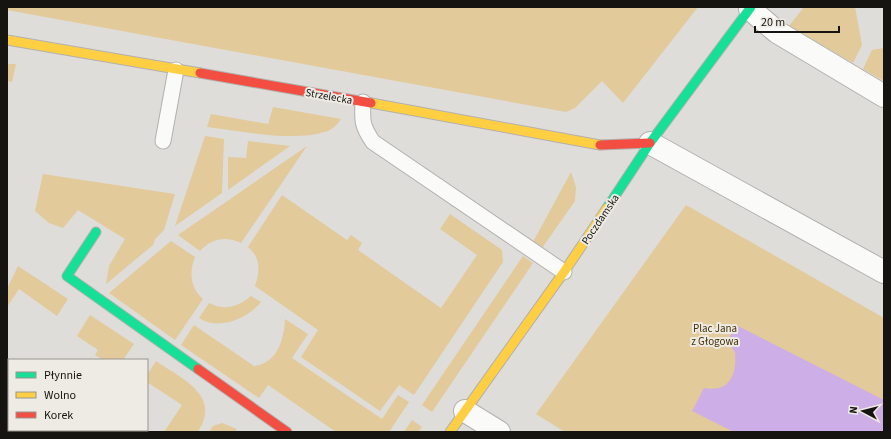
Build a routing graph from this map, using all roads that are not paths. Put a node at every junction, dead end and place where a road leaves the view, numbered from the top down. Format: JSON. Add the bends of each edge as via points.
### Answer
{"nodes":[{"id":1,"x":751,"y":8,"type":"edge"},
{"id":2,"x":7,"y":40,"type":"edge"},
{"id":3,"x":176,"y":70,"type":"junction"},
{"id":4,"x":884,"y":96,"type":"edge"},
{"id":5,"x":363,"y":102,"type":"junction"},
{"id":6,"x":163,"y":141,"type":"dead end"},
{"id":7,"x":650,"y":143,"type":"junction"},
{"id":8,"x":96,"y":232,"type":"dead end"},
{"id":9,"x":564,"y":272,"type":"junction"},
{"id":10,"x":884,"y":272,"type":"edge"},
{"id":11,"x":465,"y":411,"type":"junction"},
{"id":12,"x":278,"y":429,"type":"edge"},
{"id":13,"x":450,"y":432,"type":"edge"},
{"id":14,"x":498,"y":432,"type":"edge"}],
"edges":[{"from":1,"to":4,"type":"street","via":[[777,32]]},
{"from":1,"to":7,"type":"street","name":"Poczdamska"},
{"from":2,"to":3,"type":"street","name":"Strzelecka"},
{"from":3,"to":5,"type":"street","name":"Strzelecka"},
{"from":3,"to":6,"type":"lane"},
{"from":5,"to":7,"type":"street","name":"Strzelecka","via":[[602,145]]},
{"from":5,"to":9,"type":"lane","via":[[364,130],[377,145]]},
{"from":7,"to":9,"type":"street","name":"Poczdamska"},
{"from":7,"to":10,"type":"street"},
{"from":8,"to":12,"type":"street","via":[[67,276]]},
{"from":9,"to":11,"type":"street","name":"Poczdamska"},
{"from":11,"to":13,"type":"street","name":"Poczdamska"},
{"from":11,"to":14,"type":"street"}]}
